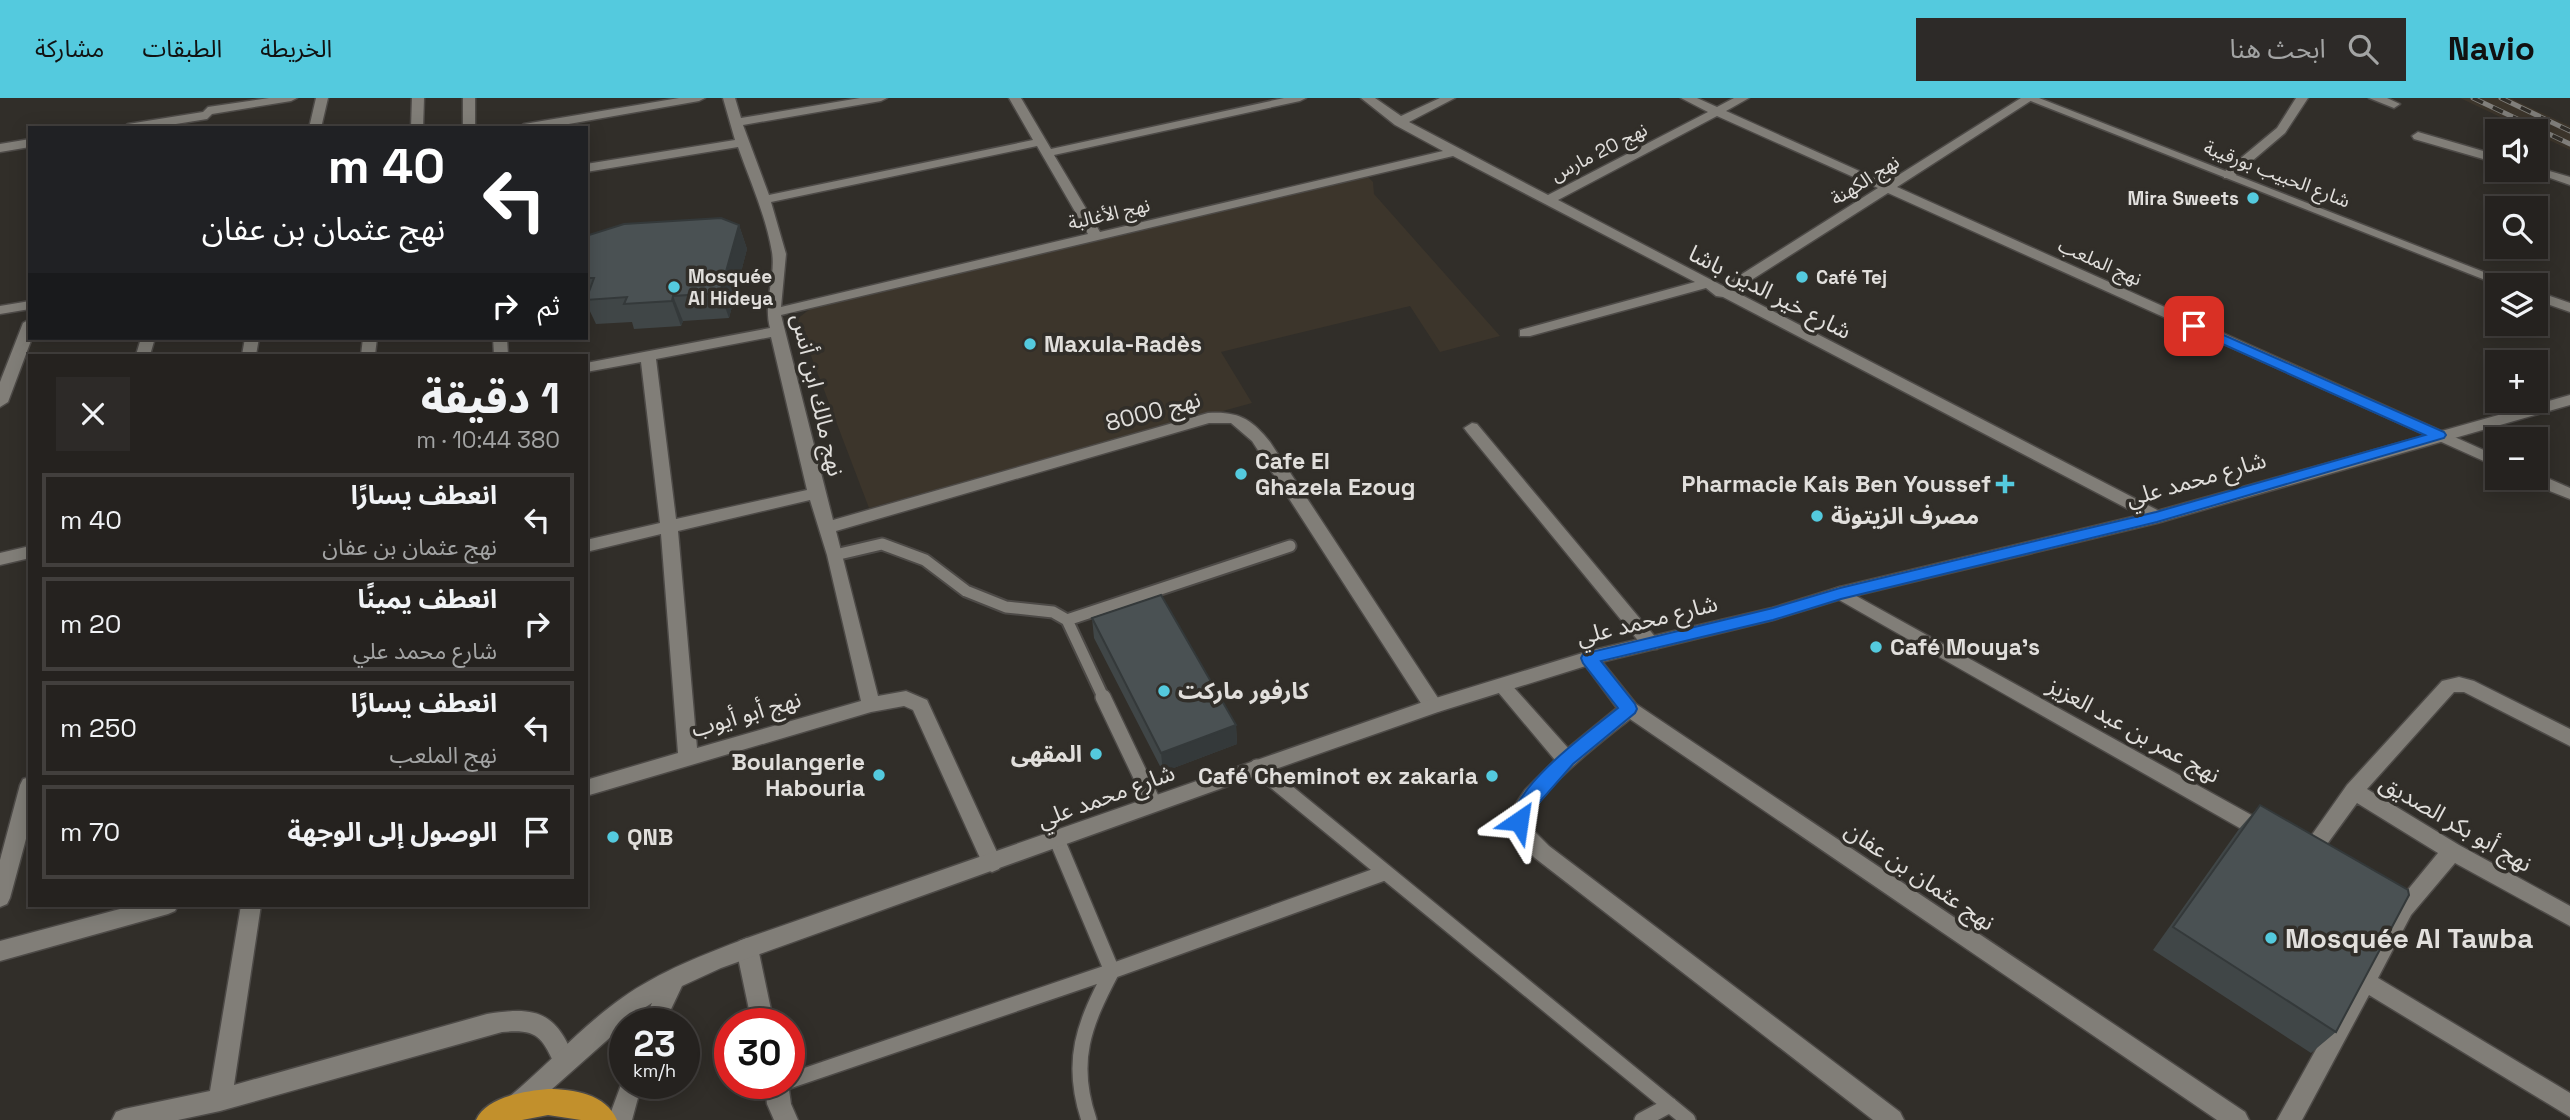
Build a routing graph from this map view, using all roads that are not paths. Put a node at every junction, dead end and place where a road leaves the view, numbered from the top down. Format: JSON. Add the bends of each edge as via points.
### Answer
{"nodes":[{"id":1,"x":211,"y":98,"type":"edge"},
{"id":2,"x":292,"y":98,"type":"edge"},
{"id":3,"x":322,"y":98,"type":"edge"},
{"id":4,"x":418,"y":98,"type":"edge"},
{"id":5,"x":469,"y":98,"type":"edge"},
{"id":6,"x":699,"y":98,"type":"edge"},
{"id":7,"x":729,"y":98,"type":"edge"},
{"id":8,"x":881,"y":98,"type":"edge"},
{"id":9,"x":1015,"y":98,"type":"edge"},
{"id":10,"x":1300,"y":98,"type":"edge"},
{"id":11,"x":1367,"y":98,"type":"edge"},
{"id":12,"x":1449,"y":98,"type":"edge"},
{"id":13,"x":1687,"y":98,"type":"edge"},
{"id":14,"x":1743,"y":98,"type":"edge"},
{"id":15,"x":2029,"y":98,"type":"edge"},
{"id":16,"x":2302,"y":98,"type":"edge"},
{"id":17,"x":2375,"y":98,"type":"edge"},
{"id":18,"x":2394,"y":103,"type":"dead end"},
{"id":19,"x":1717,"y":112,"type":"junction"},
{"id":20,"x":206,"y":118,"type":"edge"},
{"id":21,"x":1399,"y":121,"type":"junction"},
{"id":22,"x":737,"y":122,"type":"junction"},
{"id":23,"x":567,"y":124,"type":"edge"},
{"id":24,"x":144,"y":126,"type":"edge"},
{"id":25,"x":316,"y":126,"type":"edge"},
{"id":26,"x":417,"y":126,"type":"edge"},
{"id":27,"x":469,"y":126,"type":"edge"},
{"id":28,"x":546,"y":126,"type":"edge"},
{"id":29,"x":2418,"y":136,"type":"dead end"},
{"id":30,"x":28,"y":143,"type":"edge"},
{"id":31,"x":742,"y":143,"type":"junction"},
{"id":32,"x":0,"y":148,"type":"edge"},
{"id":33,"x":1044,"y":148,"type":"junction"},
{"id":34,"x":1453,"y":152,"type":"junction"},
{"id":35,"x":2485,"y":156,"type":"edge"},
{"id":36,"x":588,"y":167,"type":"edge"},
{"id":37,"x":2548,"y":174,"type":"edge"},
{"id":38,"x":2228,"y":175,"type":"junction"},
{"id":39,"x":2570,"y":181,"type":"edge"},
{"id":40,"x":1886,"y":189,"type":"junction"},
{"id":41,"x":764,"y":200,"type":"junction"},
{"id":42,"x":1546,"y":201,"type":"junction"},
{"id":43,"x":1096,"y":237,"type":"junction"},
{"id":44,"x":2485,"y":275,"type":"edge"},
{"id":45,"x":1704,"y":284,"type":"junction"},
{"id":46,"x":1721,"y":293,"type":"junction"},
{"id":47,"x":2548,"y":300,"type":"edge"},
{"id":48,"x":28,"y":305,"type":"edge"},
{"id":49,"x":2570,"y":309,"type":"edge"},
{"id":50,"x":0,"y":310,"type":"edge"},
{"id":51,"x":773,"y":313,"type":"junction"},
{"id":52,"x":28,"y":328,"type":"edge"},
{"id":53,"x":778,"y":331,"type":"junction"},
{"id":54,"x":1525,"y":333,"type":"dead end"},
{"id":55,"x":648,"y":356,"type":"junction"},
{"id":56,"x":588,"y":368,"type":"edge"},
{"id":57,"x":2570,"y":400,"type":"edge"},
{"id":58,"x":0,"y":402,"type":"edge"},
{"id":59,"x":1472,"y":428,"type":"dead end"},
{"id":60,"x":2439,"y":435,"type":"junction"},
{"id":61,"x":2485,"y":456,"type":"edge"},
{"id":62,"x":2548,"y":485,"type":"edge"},
{"id":63,"x":816,"y":493,"type":"junction"},
{"id":64,"x":2570,"y":495,"type":"edge"},
{"id":65,"x":2157,"y":517,"type":"junction"},
{"id":66,"x":669,"y":526,"type":"junction"},
{"id":67,"x":825,"y":528,"type":"junction"},
{"id":68,"x":1290,"y":545,"type":"dead end"},
{"id":69,"x":588,"y":546,"type":"edge"},
{"id":70,"x":28,"y":552,"type":"edge"},
{"id":71,"x":835,"y":555,"type":"junction"},
{"id":72,"x":0,"y":559,"type":"edge"},
{"id":73,"x":1840,"y":593,"type":"junction"},
{"id":74,"x":1067,"y":620,"type":"junction"},
{"id":75,"x":1651,"y":643,"type":"junction"},
{"id":76,"x":1589,"y":658,"type":"junction"},
{"id":77,"x":1502,"y":686,"type":"junction"},
{"id":78,"x":871,"y":705,"type":"junction"},
{"id":79,"x":1433,"y":706,"type":"junction"},
{"id":80,"x":1629,"y":709,"type":"junction"},
{"id":81,"x":2570,"y":738,"type":"edge"},
{"id":82,"x":688,"y":758,"type":"junction"},
{"id":83,"x":1566,"y":759,"type":"junction"},
{"id":84,"x":1257,"y":766,"type":"junction"},
{"id":85,"x":588,"y":787,"type":"edge"},
{"id":86,"x":2354,"y":791,"type":"junction"},
{"id":87,"x":28,"y":793,"type":"edge"},
{"id":88,"x":1154,"y":804,"type":"junction"},
{"id":89,"x":1057,"y":839,"type":"junction"},
{"id":90,"x":2452,"y":851,"type":"junction"},
{"id":91,"x":992,"y":863,"type":"junction"},
{"id":92,"x":1384,"y":873,"type":"junction"},
{"id":93,"x":0,"y":898,"type":"edge"},
{"id":94,"x":161,"y":907,"type":"edge"},
{"id":95,"x":251,"y":907,"type":"edge"},
{"id":96,"x":2570,"y":917,"type":"edge"},
{"id":97,"x":747,"y":948,"type":"junction"},
{"id":98,"x":0,"y":951,"type":"edge"},
{"id":99,"x":1112,"y":971,"type":"junction"},
{"id":100,"x":676,"y":976,"type":"junction"},
{"id":101,"x":2366,"y":982,"type":"junction"},
{"id":102,"x":661,"y":1008,"type":"edge"},
{"id":103,"x":760,"y":1008,"type":"edge"},
{"id":104,"x":564,"y":1060,"type":"junction"},
{"id":105,"x":805,"y":1075,"type":"edge"},
{"id":106,"x":626,"y":1099,"type":"edge"},
{"id":107,"x":779,"y":1099,"type":"edge"},
{"id":108,"x":220,"y":1100,"type":"junction"},
{"id":109,"x":1670,"y":1105,"type":"junction"},
{"id":110,"x":2570,"y":1106,"type":"edge"},
{"id":111,"x":492,"y":1117,"type":"edge"},
{"id":112,"x":124,"y":1120,"type":"edge"},
{"id":113,"x":603,"y":1120,"type":"edge"},
{"id":114,"x":620,"y":1120,"type":"edge"},
{"id":115,"x":786,"y":1120,"type":"edge"},
{"id":116,"x":1089,"y":1120,"type":"edge"},
{"id":117,"x":1642,"y":1120,"type":"edge"},
{"id":118,"x":1688,"y":1120,"type":"edge"},
{"id":119,"x":1892,"y":1120,"type":"edge"},
{"id":120,"x":2236,"y":1120,"type":"edge"},
{"id":121,"x":2289,"y":1120,"type":"edge"}],
"edges":[{"from":1,"to":20,"type":"street"},
{"from":2,"to":20,"type":"street"},
{"from":3,"to":25,"type":"street"},
{"from":4,"to":26,"type":"street"},
{"from":5,"to":27,"type":"street"},
{"from":6,"to":23,"type":"street"},
{"from":7,"to":22,"type":"street","name":"نهج مالك ابن أنس"},
{"from":8,"to":22,"type":"street"},
{"from":9,"to":33,"type":"street"},
{"from":10,"to":33,"type":"street"},
{"from":11,"to":21,"type":"street","name":"شارع خير الدين باشا"},
{"from":12,"to":21,"type":"street"},
{"from":13,"to":19,"type":"street","name":"نهج الملعب"},
{"from":14,"to":19,"type":"street","name":"نهج 20 مارس"},
{"from":15,"to":38,"type":"street","name":"شارع الحبيب بورقيبة"},
{"from":15,"to":40,"type":"street","name":"نهج الكهنة"},
{"from":16,"to":38,"type":"street","via":[[2281,130]]},
{"from":17,"to":18,"type":"street"},
{"from":19,"to":40,"type":"street","name":"نهج الملعب"},
{"from":19,"to":42,"type":"street","name":"نهج 20 مارس"},
{"from":20,"to":24,"type":"street"},
{"from":21,"to":34,"type":"street","name":"شارع خير الدين باشا"},
{"from":22,"to":31,"type":"street","name":"نهج مالك ابن أنس"},
{"from":23,"to":28,"type":"street"},
{"from":29,"to":35,"type":"street"},
{"from":30,"to":32,"type":"street"},
{"from":31,"to":36,"type":"street"},
{"from":31,"to":41,"type":"street","name":"نهج مالك ابن أنس"},
{"from":33,"to":41,"type":"street"},
{"from":33,"to":43,"type":"street"},
{"from":34,"to":42,"type":"street","name":"شارع خير الدين باشا"},
{"from":34,"to":43,"type":"street","name":"نهج الأغالبة"},
{"from":37,"to":39,"type":"street"},
{"from":38,"to":44,"type":"street","name":"شارع الحبيب بورقيبة"},
{"from":40,"to":46,"type":"street","name":"نهج الكهنة"},
{"from":40,"to":60,"type":"street","name":"نهج الملعب"},
{"from":41,"to":51,"type":"street","name":"نهج مالك ابن أنس","via":[[779,254]]},
{"from":42,"to":45,"type":"street","name":"شارع خير الدين باشا"},
{"from":43,"to":51,"type":"street","name":"نهج الأغالبة"},
{"from":45,"to":46,"type":"street","name":"شارع خير الدين باشا"},
{"from":45,"to":54,"type":"street"},
{"from":46,"to":65,"type":"street","name":"شارع خير الدين باشا"},
{"from":47,"to":49,"type":"street"},
{"from":48,"to":50,"type":"street"},
{"from":51,"to":53,"type":"street","name":"نهج مالك ابن أنس"},
{"from":52,"to":58,"type":"street"},
{"from":53,"to":55,"type":"street"},
{"from":53,"to":63,"type":"street","name":"نهج مالك ابن أنس"},
{"from":55,"to":56,"type":"street"},
{"from":55,"to":66,"type":"street"},
{"from":57,"to":60,"type":"street","name":"شارع محمد علي"},
{"from":59,"to":75,"type":"street"},
{"from":60,"to":61,"type":"street","name":"نهج الملعب"},
{"from":60,"to":65,"type":"street","name":"شارع محمد علي"},
{"from":62,"to":64,"type":"street"},
{"from":63,"to":66,"type":"street"},
{"from":63,"to":67,"type":"street","name":"نهج مالك ابن أنس"},
{"from":65,"to":73,"type":"street","name":"شارع محمد علي"},
{"from":66,"to":69,"type":"street"},
{"from":66,"to":82,"type":"street"},
{"from":67,"to":71,"type":"street","name":"نهج مالك ابن أنس"},
{"from":67,"to":79,"type":"street","name":"نهج 8000","via":[[1208,418],[1238,418],[1264,446]]},
{"from":68,"to":74,"type":"lane"},
{"from":70,"to":72,"type":"street"},
{"from":71,"to":74,"type":"lane","via":[[881,544],[904,550],[966,591],[1006,607],[1053,612]]},
{"from":71,"to":78,"type":"street","name":"نهج مالك ابن أنس"},
{"from":73,"to":75,"type":"street","name":"شارع محمد علي"},
{"from":73,"to":86,"type":"street","name":"نهج عمر بن عبد العزيز","via":[[2301,853]]},
{"from":74,"to":88,"type":"lane"},
{"from":75,"to":76,"type":"street","name":"شارع محمد علي"},
{"from":76,"to":77,"type":"street","name":"شارع محمد علي"},
{"from":76,"to":80,"type":"street","name":"نهج عثمان بن عفان"},
{"from":77,"to":79,"type":"street","name":"شارع محمد علي"},
{"from":77,"to":83,"type":"street"},
{"from":78,"to":82,"type":"street","name":"نهج أبو أيوب"},
{"from":78,"to":91,"type":"street","name":"نهج أبو أيوب","via":[[906,698],[920,705]]},
{"from":79,"to":84,"type":"street","name":"شارع محمد علي"},
{"from":80,"to":83,"type":"street"},
{"from":80,"to":120,"type":"street","name":"نهج عثمان بن عفان"},
{"from":81,"to":86,"type":"street","via":[[2468,686],[2453,684]]},
{"from":82,"to":85,"type":"street","name":"نهج أبو أيوب"},
{"from":83,"to":119,"type":"street","via":[[1522,810],[1519,821],[1531,843]]},
{"from":84,"to":88,"type":"street","name":"شارع محمد علي"},
{"from":84,"to":92,"type":"lane"},
{"from":86,"to":90,"type":"street","name":"نهج أبو بكر الصديق"},
{"from":87,"to":93,"type":"street"},
{"from":88,"to":89,"type":"street","name":"شارع محمد علي"},
{"from":89,"to":91,"type":"street","name":"شارع محمد علي"},
{"from":89,"to":99,"type":"lane"},
{"from":90,"to":96,"type":"street","name":"نهج أبو بكر الصديق"},
{"from":90,"to":101,"type":"street","via":[[2398,906]]},
{"from":91,"to":97,"type":"street","name":"شارع محمد علي"},
{"from":92,"to":99,"type":"lane"},
{"from":92,"to":109,"type":"lane"},
{"from":94,"to":98,"type":"street"},
{"from":95,"to":108,"type":"street"},
{"from":97,"to":100,"type":"street","name":"شارع محمد علي"},
{"from":97,"to":103,"type":"street"},
{"from":99,"to":105,"type":"lane"},
{"from":99,"to":116,"type":"lane","via":[[1088,1016],[1077,1054],[1080,1098]]},
{"from":100,"to":102,"type":"street"},
{"from":100,"to":104,"type":"street","name":"شارع محمد علي","via":[[620,1012]]},
{"from":101,"to":110,"type":"street"},
{"from":101,"to":121,"type":"street"},
{"from":104,"to":108,"type":"street","via":[[557,1039],[542,1025],[519,1019],[487,1024]]},
{"from":104,"to":111,"type":"street","name":"شارع محمد علي","via":[[535,1091]]},
{"from":106,"to":114,"type":"street"},
{"from":107,"to":115,"type":"street"},
{"from":108,"to":112,"type":"street"},
{"from":109,"to":117,"type":"lane"},
{"from":109,"to":118,"type":"lane"},
{"from":111,"to":113,"type":"highway","via":[[543,1102],[573,1104]]}]}
